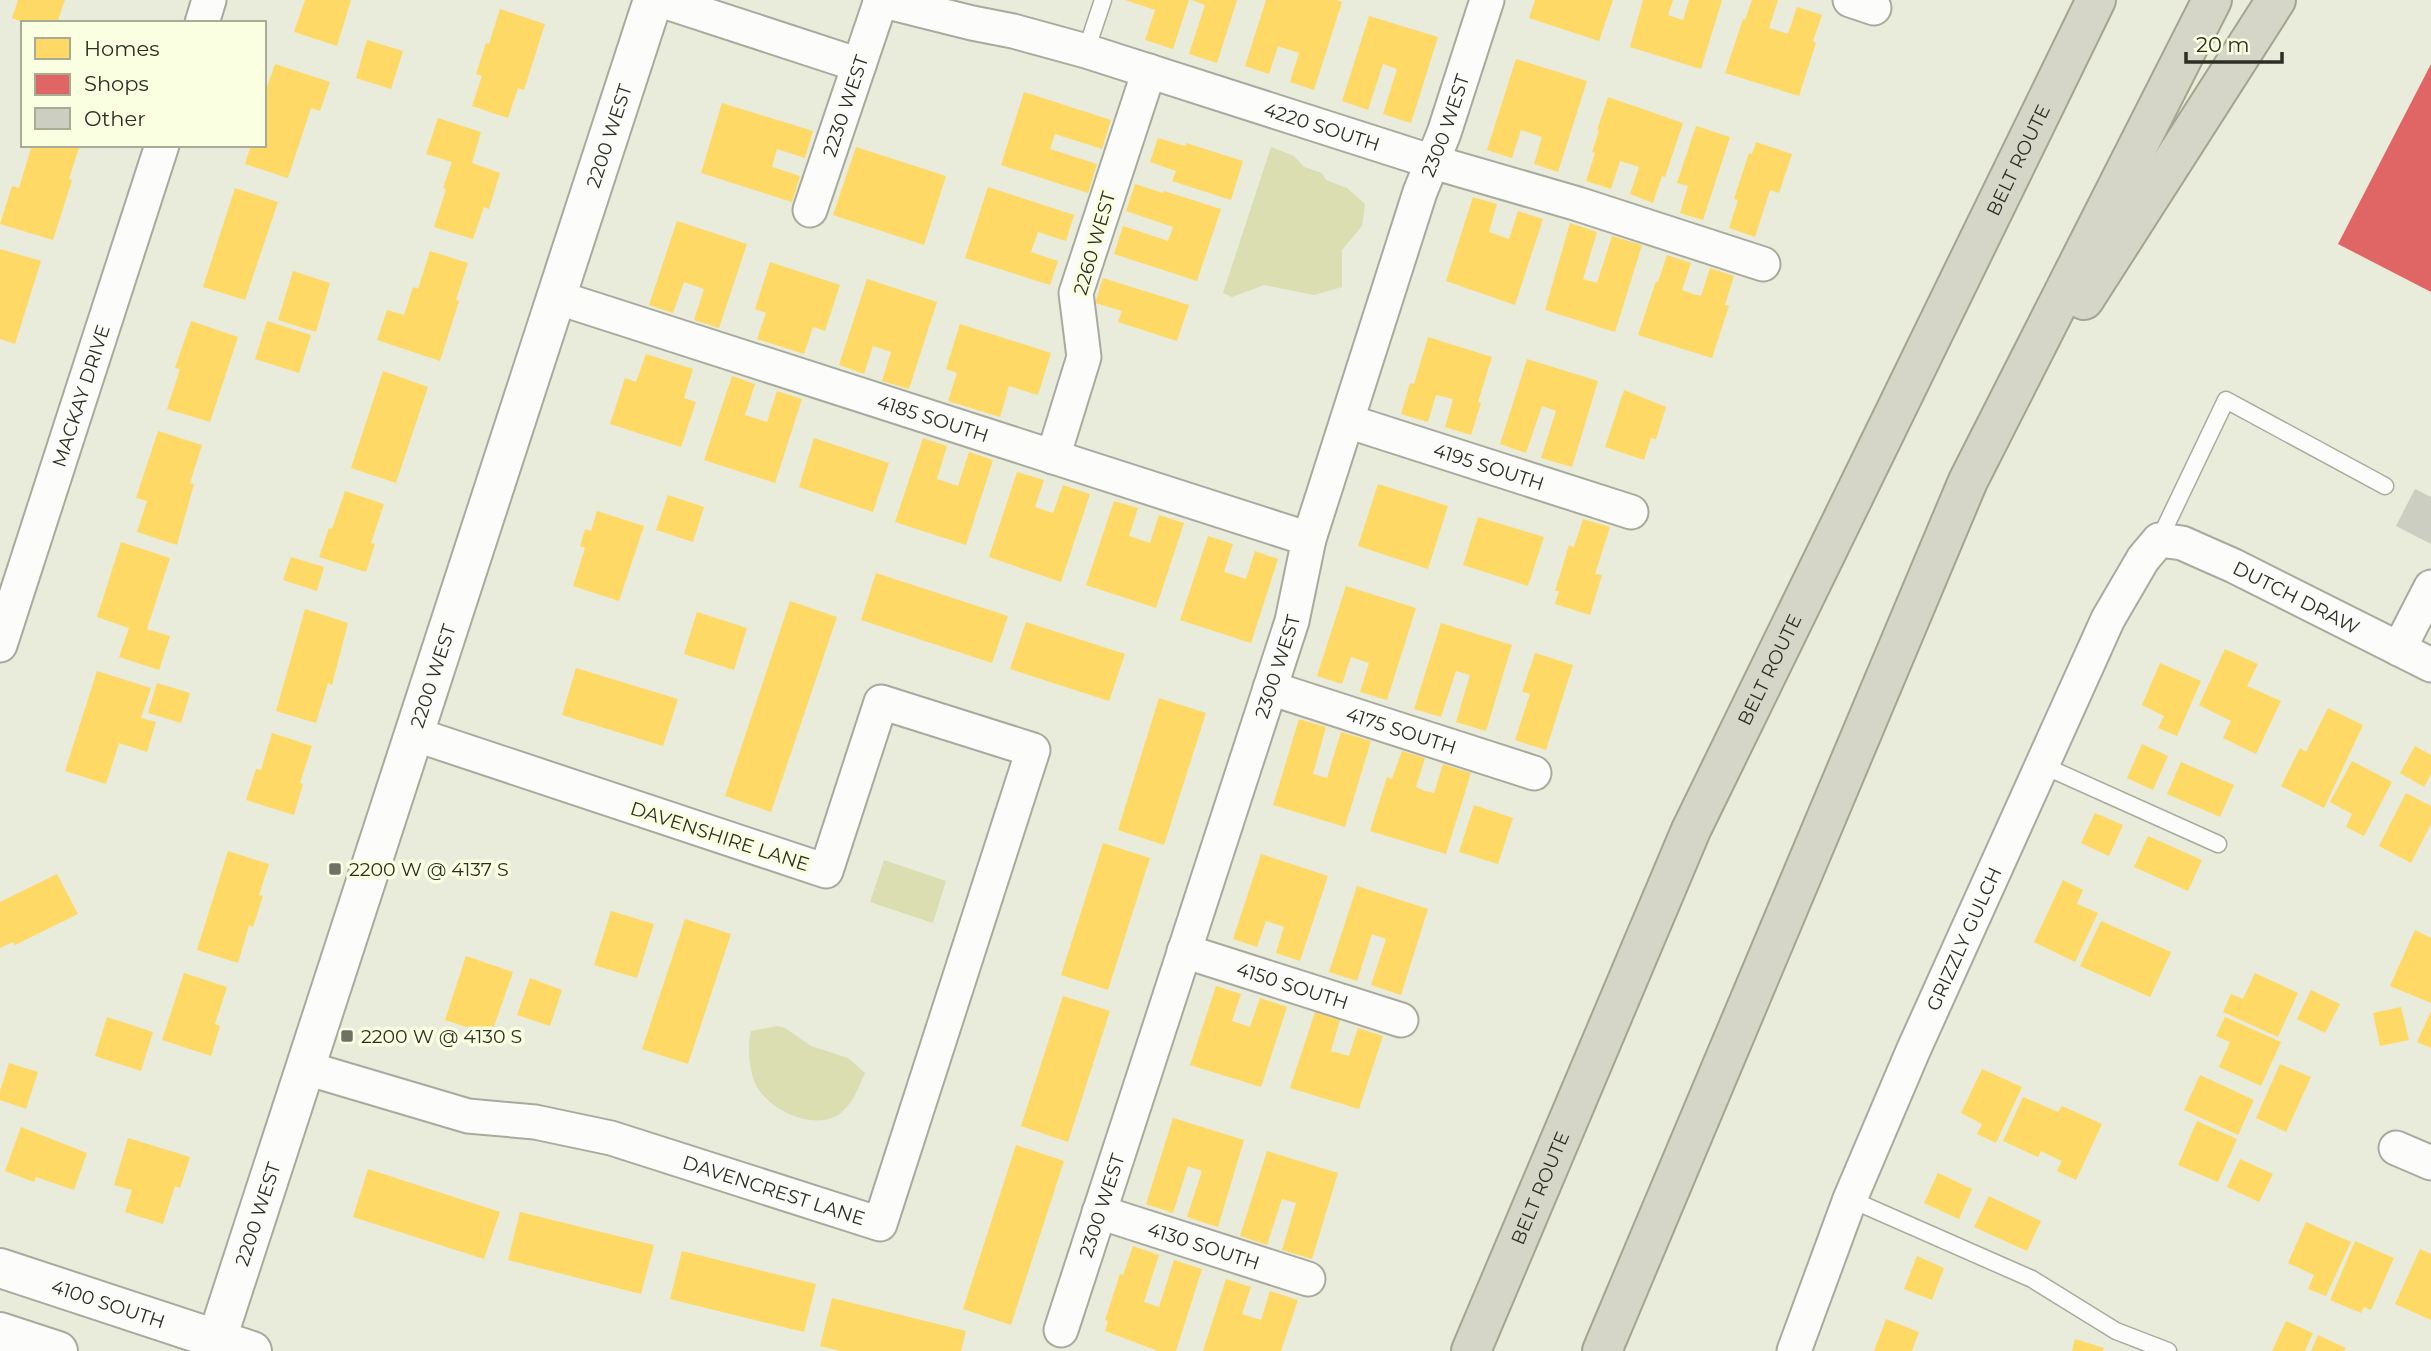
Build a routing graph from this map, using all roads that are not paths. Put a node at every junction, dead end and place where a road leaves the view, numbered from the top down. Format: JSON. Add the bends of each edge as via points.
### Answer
{"nodes":[{"id":1,"x":209,"y":0,"type":"edge"},
{"id":2,"x":653,"y":0,"type":"edge"},
{"id":3,"x":660,"y":0,"type":"edge"},
{"id":4,"x":881,"y":0,"type":"edge"},
{"id":5,"x":1104,"y":0,"type":"edge"},
{"id":6,"x":1487,"y":0,"type":"edge"},
{"id":7,"x":2096,"y":0,"type":"edge"},
{"id":8,"x":2212,"y":0,"type":"edge"},
{"id":9,"x":2276,"y":0,"type":"edge"},
{"id":10,"x":203,"y":21,"type":"edge"},
{"id":11,"x":1086,"y":51,"type":"junction"},
{"id":12,"x":859,"y":65,"type":"junction"},
{"id":13,"x":1149,"y":71,"type":"junction"},
{"id":14,"x":161,"y":147,"type":"edge"},
{"id":15,"x":1433,"y":162,"type":"junction"},
{"id":16,"x":810,"y":210,"type":"dead end"},
{"id":17,"x":1763,"y":264,"type":"dead end"},
{"id":18,"x":556,"y":298,"type":"junction"},
{"id":19,"x":1348,"y":421,"type":"junction"},
{"id":20,"x":1053,"y":457,"type":"junction"},
{"id":21,"x":1968,"y":481,"type":"junction"},
{"id":22,"x":2385,"y":486,"type":"dead end"},
{"id":23,"x":1631,"y":512,"type":"dead end"},
{"id":24,"x":1310,"y":540,"type":"junction"},
{"id":25,"x":2159,"y":540,"type":"junction"},
{"id":26,"x":2431,"y":587,"type":"edge"},
{"id":27,"x":0,"y":645,"type":"edge"},
{"id":28,"x":2399,"y":649,"type":"junction"},
{"id":29,"x":2431,"y":665,"type":"edge"},
{"id":30,"x":1270,"y":688,"type":"junction"},
{"id":31,"x":414,"y":734,"type":"junction"},
{"id":32,"x":1033,"y":750,"type":"joint"},
{"id":33,"x":2042,"y":765,"type":"junction"},
{"id":34,"x":1534,"y":773,"type":"dead end"},
{"id":35,"x":2218,"y":844,"type":"dead end"},
{"id":36,"x":1184,"y":951,"type":"junction"},
{"id":37,"x":1401,"y":1020,"type":"dead end"},
{"id":38,"x":306,"y":1068,"type":"junction"},
{"id":39,"x":2396,"y":1148,"type":"dead end"},
{"id":40,"x":2431,"y":1163,"type":"edge"},
{"id":41,"x":1850,"y":1199,"type":"junction"},
{"id":42,"x":1099,"y":1212,"type":"junction"},
{"id":43,"x":0,"y":1268,"type":"edge"},
{"id":44,"x":1308,"y":1279,"type":"dead end"},
{"id":45,"x":1061,"y":1330,"type":"dead end"},
{"id":46,"x":2,"y":1339,"type":"edge"},
{"id":47,"x":215,"y":1345,"type":"edge"},
{"id":48,"x":58,"y":1351,"type":"edge"},
{"id":49,"x":252,"y":1351,"type":"edge"},
{"id":50,"x":1471,"y":1351,"type":"edge"},
{"id":51,"x":1602,"y":1351,"type":"edge"},
{"id":52,"x":1794,"y":1351,"type":"edge"},
{"id":53,"x":2168,"y":1351,"type":"edge"}],
"edges":[{"from":1,"to":10,"type":"street"},
{"from":2,"to":18,"type":"street","name":"2200 WEST"},
{"from":3,"to":12,"type":"street"},
{"from":4,"to":11,"type":"street","name":"4220 SOUTH"},
{"from":4,"to":12,"type":"street","name":"2230 WEST"},
{"from":5,"to":11,"type":"lane"},
{"from":6,"to":15,"type":"street","name":"2300 WEST"},
{"from":7,"to":50,"type":"highway","name":"BELT ROUTE","via":[[1690,830]]},
{"from":8,"to":21,"type":"highway"},
{"from":9,"to":21,"type":"highway"},
{"from":11,"to":13,"type":"street","name":"4220 SOUTH"},
{"from":12,"to":16,"type":"street","name":"2230 WEST"},
{"from":13,"to":15,"type":"street","name":"4220 SOUTH"},
{"from":13,"to":20,"type":"street","name":"2260 WEST","via":[[1076,293],[1084,357]]},
{"from":14,"to":27,"type":"street","name":"MACKAY DRIVE"},
{"from":15,"to":17,"type":"street","name":"4220 SOUTH"},
{"from":15,"to":19,"type":"street","name":"2300 WEST"},
{"from":18,"to":20,"type":"street","name":"4185 SOUTH"},
{"from":18,"to":31,"type":"street","name":"2200 WEST"},
{"from":19,"to":23,"type":"street","name":"4195 SOUTH"},
{"from":19,"to":24,"type":"street","name":"2300 WEST"},
{"from":20,"to":24,"type":"street","name":"4185 SOUTH"},
{"from":21,"to":51,"type":"highway"},
{"from":22,"to":25,"type":"lane","via":[[2227,400]]},
{"from":24,"to":30,"type":"street","name":"2300 WEST","via":[[1292,621]]},
{"from":25,"to":28,"type":"street","name":"DUTCH DRAW","via":[[2182,543],[2234,566]]},
{"from":25,"to":33,"type":"street","name":"GRIZZLY GULCH","via":[[2108,618]]},
{"from":26,"to":28,"type":"street"},
{"from":28,"to":29,"type":"street","name":"DUTCH DRAW"},
{"from":30,"to":34,"type":"street","name":"4175 SOUTH"},
{"from":30,"to":36,"type":"street","name":"2300 WEST"},
{"from":31,"to":32,"type":"street","name":"DAVENSHIRE LANE","via":[[826,871],[881,702]]},
{"from":31,"to":38,"type":"street","name":"2200 WEST"},
{"from":32,"to":38,"type":"street","name":"DAVENCREST LANE","via":[[880,1224],[611,1139],[535,1122],[468,1116]]},
{"from":33,"to":35,"type":"lane"},
{"from":33,"to":41,"type":"street","name":"GRIZZLY GULCH"},
{"from":36,"to":37,"type":"street","name":"4150 SOUTH"},
{"from":36,"to":42,"type":"street","name":"2300 WEST"},
{"from":38,"to":47,"type":"street","name":"2200 WEST"},
{"from":39,"to":40,"type":"street"},
{"from":41,"to":52,"type":"street","name":"GRIZZLY GULCH"},
{"from":41,"to":53,"type":"lane","via":[[2032,1279],[2116,1331]]},
{"from":42,"to":44,"type":"street","name":"4130 SOUTH"},
{"from":42,"to":45,"type":"street","name":"2300 WEST"},
{"from":43,"to":47,"type":"street","name":"4100 SOUTH"},
{"from":46,"to":48,"type":"street"},
{"from":47,"to":49,"type":"street","name":"4100 SOUTH"}]}
